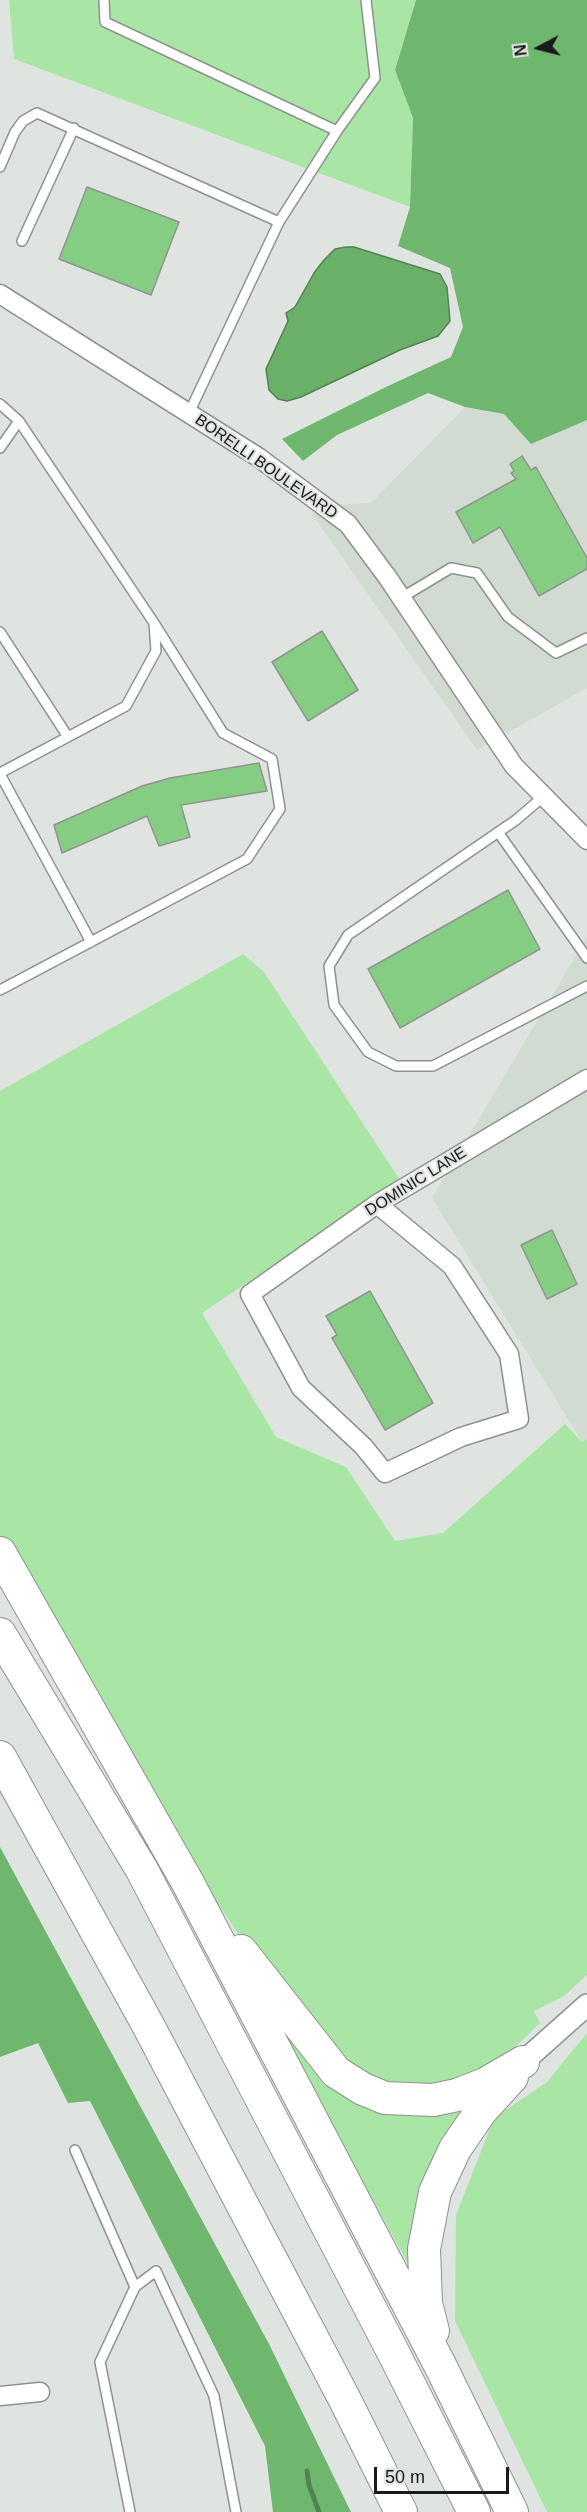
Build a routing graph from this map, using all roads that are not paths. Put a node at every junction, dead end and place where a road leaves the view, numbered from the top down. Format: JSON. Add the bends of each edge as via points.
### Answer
{"nodes":[{"id":1,"x":104,"y":0,"type":"edge"},
{"id":2,"x":366,"y":0,"type":"edge"},
{"id":3,"x":74,"y":128,"type":"junction"},
{"id":4,"x":337,"y":131,"type":"junction"},
{"id":5,"x":0,"y":167,"type":"edge"},
{"id":6,"x":279,"y":222,"type":"junction"},
{"id":7,"x":22,"y":241,"type":"dead end"},
{"id":8,"x":0,"y":294,"type":"edge"},
{"id":9,"x":0,"y":404,"type":"edge"},
{"id":10,"x":189,"y":413,"type":"junction"},
{"id":11,"x":19,"y":421,"type":"junction"},
{"id":12,"x":0,"y":448,"type":"edge"},
{"id":13,"x":401,"y":598,"type":"junction"},
{"id":14,"x":154,"y":624,"type":"junction"},
{"id":15,"x":0,"y":632,"type":"edge"},
{"id":16,"x":587,"y":638,"type":"edge"},
{"id":17,"x":68,"y":737,"type":"junction"},
{"id":18,"x":0,"y":774,"type":"edge"},
{"id":19,"x":544,"y":796,"type":"junction"},
{"id":20,"x":498,"y":832,"type":"junction"},
{"id":21,"x":587,"y":840,"type":"edge"},
{"id":22,"x":91,"y":942,"type":"junction"},
{"id":23,"x":587,"y":958,"type":"edge"},
{"id":24,"x":587,"y":986,"type":"edge"},
{"id":25,"x":0,"y":990,"type":"edge"},
{"id":26,"x":587,"y":1079,"type":"edge"},
{"id":27,"x":377,"y":1204,"type":"junction"},
{"id":28,"x":0,"y":1553,"type":"edge"},
{"id":29,"x":0,"y":1634,"type":"edge"},
{"id":30,"x":0,"y":1757,"type":"edge"},
{"id":31,"x":188,"y":1883,"type":"junction"},
{"id":32,"x":587,"y":2005,"type":"edge"},
{"id":33,"x":523,"y":2062,"type":"junction"},
{"id":34,"x":75,"y":2150,"type":"dead end"},
{"id":35,"x":135,"y":2288,"type":"junction"},
{"id":36,"x":441,"y":2367,"type":"junction"},
{"id":37,"x":40,"y":2392,"type":"dead end"},
{"id":38,"x":0,"y":2396,"type":"edge"},
{"id":39,"x":130,"y":2512,"type":"edge"},
{"id":40,"x":236,"y":2512,"type":"edge"},
{"id":41,"x":400,"y":2512,"type":"edge"},
{"id":42,"x":474,"y":2512,"type":"edge"},
{"id":43,"x":512,"y":2512,"type":"edge"}],
"edges":[{"from":1,"to":4,"type":"lane","via":[[105,22]]},
{"from":2,"to":4,"type":"lane","via":[[375,78]]},
{"from":3,"to":5,"type":"lane","via":[[37,113],[23,121],[15,132]]},
{"from":3,"to":6,"type":"lane"},
{"from":3,"to":7,"type":"lane"},
{"from":4,"to":6,"type":"lane"},
{"from":6,"to":10,"type":"lane"},
{"from":8,"to":10,"type":"street","name":"BORELLI BOULEVARD"},
{"from":9,"to":11,"type":"lane"},
{"from":10,"to":13,"type":"street","name":"BORELLI BOULEVARD","via":[[258,457],[348,524]]},
{"from":11,"to":12,"type":"lane"},
{"from":11,"to":14,"type":"lane"},
{"from":13,"to":16,"type":"lane","via":[[451,568],[477,573],[508,618],[556,653]]},
{"from":13,"to":19,"type":"street","name":"BORELLI BOULEVARD","via":[[514,766]]},
{"from":14,"to":17,"type":"lane","via":[[156,651],[126,706]]},
{"from":14,"to":22,"type":"lane","via":[[223,733],[272,759],[280,809],[247,859]]},
{"from":15,"to":17,"type":"lane"},
{"from":17,"to":18,"type":"lane"},
{"from":18,"to":22,"type":"lane"},
{"from":19,"to":20,"type":"lane"},
{"from":19,"to":21,"type":"street","name":"BORELLI BOULEVARD"},
{"from":20,"to":23,"type":"lane"},
{"from":20,"to":24,"type":"lane","via":[[348,935],[329,966],[334,1005],[368,1052],[396,1066],[433,1066]]},
{"from":22,"to":25,"type":"lane"},
{"from":26,"to":27,"type":"street","name":"DOMINIC LANE"},
{"from":27,"to":27,"type":"street","name":"DOMINIC LANE","via":[[452,1266],[509,1354],[519,1419],[461,1437],[385,1473],[363,1446],[301,1388],[250,1294]]},
{"from":28,"to":31,"type":"highway"},
{"from":29,"to":42,"type":"highway","via":[[142,1870]]},
{"from":30,"to":41,"type":"highway","via":[[148,2025]]},
{"from":31,"to":33,"type":"highway","via":[[336,2072],[363,2089],[385,2098],[433,2100],[485,2084]]},
{"from":31,"to":36,"type":"highway"},
{"from":32,"to":33,"type":"street"},
{"from":33,"to":36,"type":"highway","via":[[455,2149],[435,2192],[424,2249],[426,2303]]},
{"from":34,"to":35,"type":"lane"},
{"from":35,"to":39,"type":"lane","via":[[100,2362]]},
{"from":35,"to":40,"type":"lane","via":[[156,2271],[214,2396]]},
{"from":36,"to":43,"type":"highway"},
{"from":37,"to":38,"type":"street"}]}
